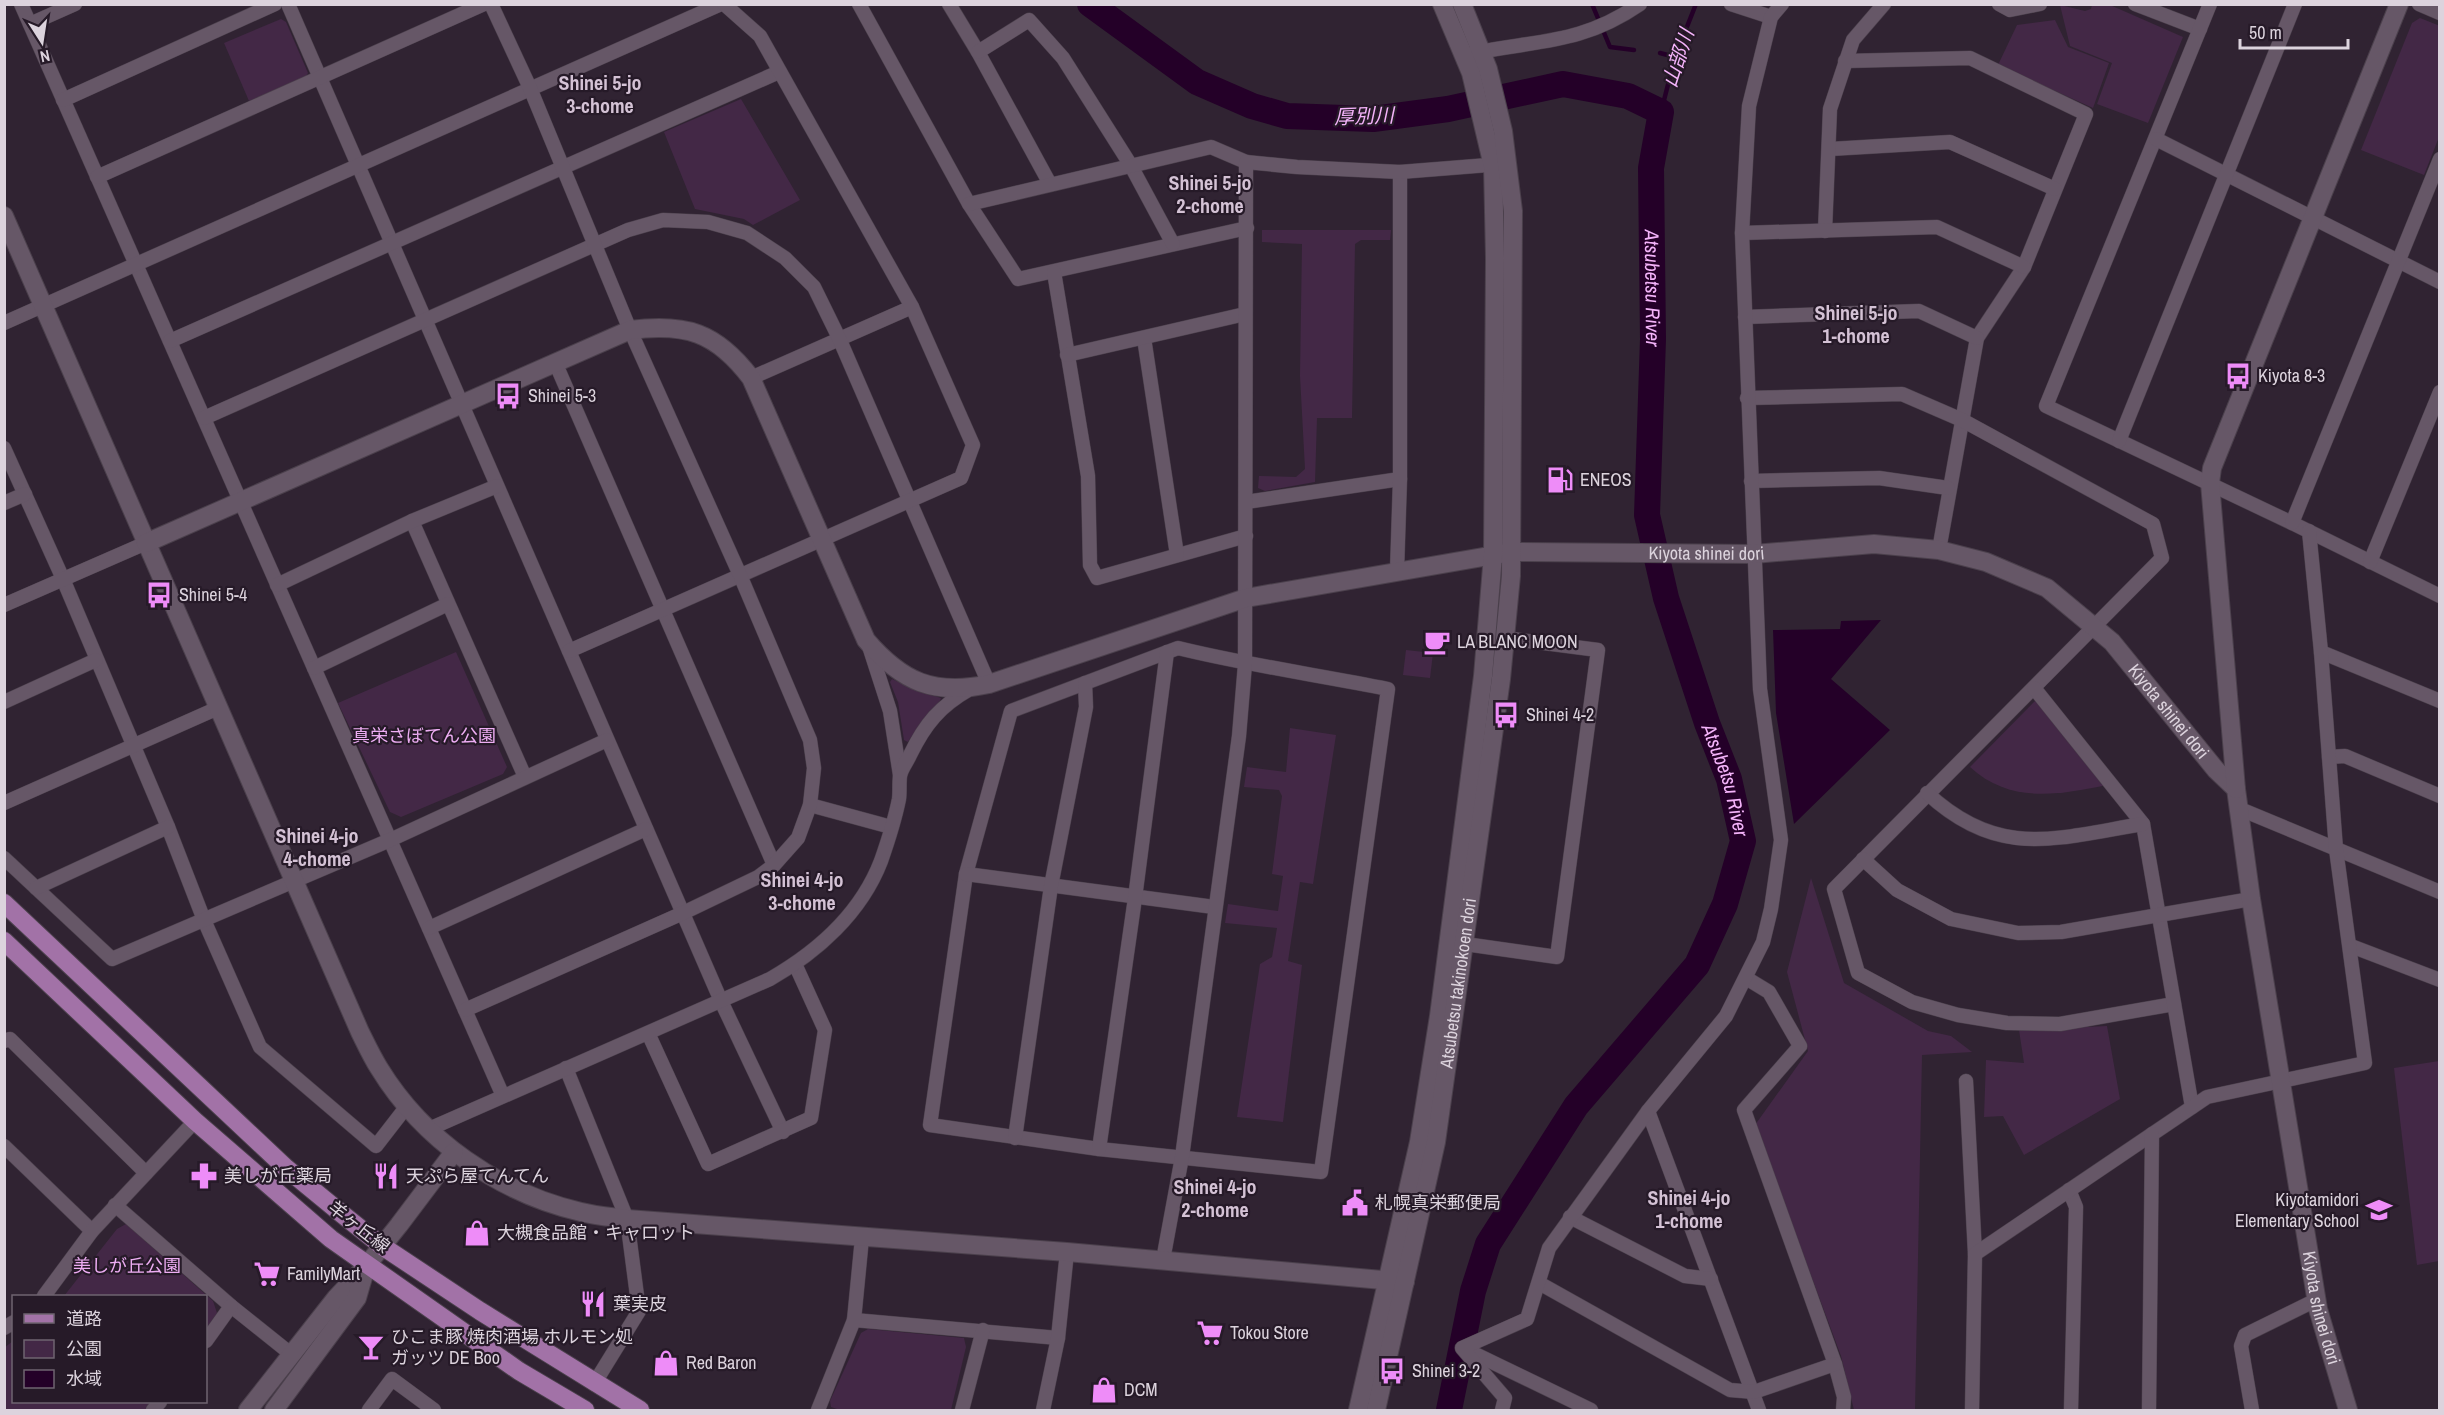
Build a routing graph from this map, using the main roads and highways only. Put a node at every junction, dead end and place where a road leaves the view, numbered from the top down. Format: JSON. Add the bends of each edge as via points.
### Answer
{"nodes":[{"id":1,"x":7,"y":910,"type":"edge"},
{"id":2,"x":4,"y":940,"type":"edge"},
{"id":3,"x":585,"y":1410,"type":"edge"},
{"id":4,"x":640,"y":1410,"type":"edge"}],
"edges":[{"from":1,"to":4,"type":"main road","name":"羊ヶ丘線","via":[[286,1168],[382,1246]]},
{"from":2,"to":3,"type":"main road","name":"羊ヶ丘線","via":[[195,1122],[323,1232],[519,1371]]}]}
